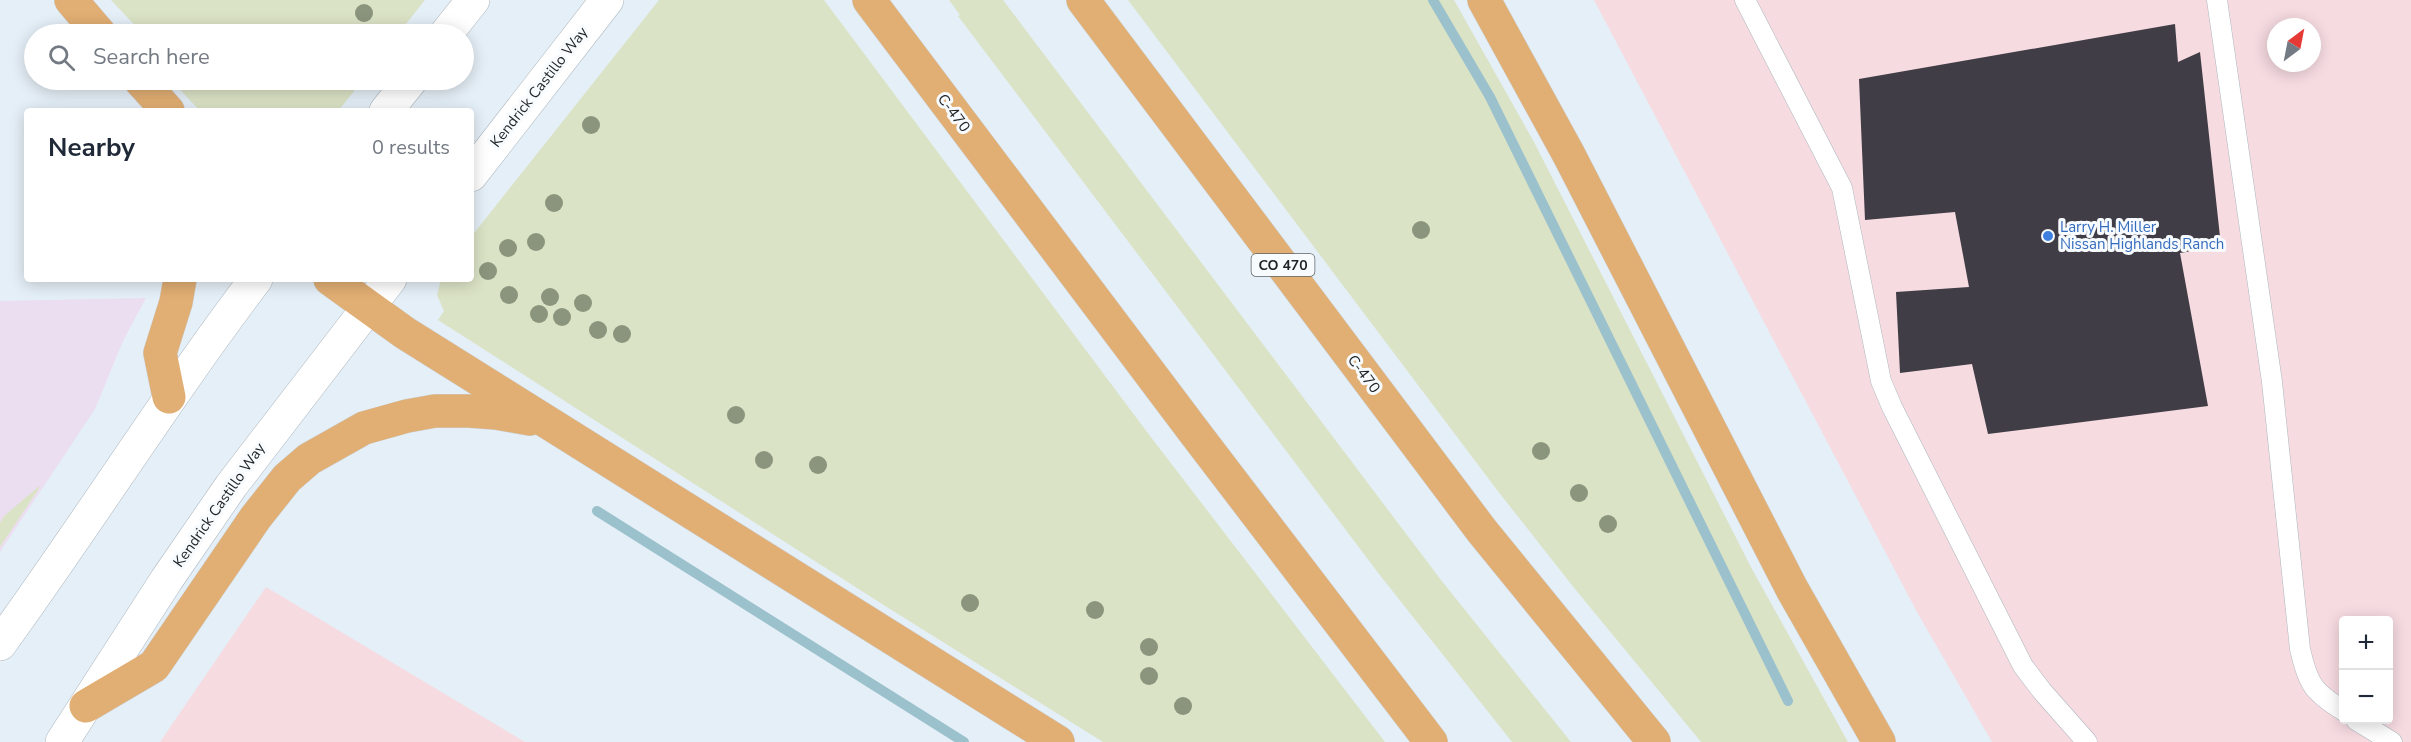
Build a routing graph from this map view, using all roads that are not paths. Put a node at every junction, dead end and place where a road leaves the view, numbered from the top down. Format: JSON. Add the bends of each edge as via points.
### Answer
{"nodes":[{"id":1,"x":71,"y":0,"type":"edge"},
{"id":2,"x":473,"y":0,"type":"edge"},
{"id":3,"x":607,"y":0,"type":"edge"},
{"id":4,"x":869,"y":0,"type":"edge"},
{"id":5,"x":1083,"y":0,"type":"edge"},
{"id":6,"x":1484,"y":0,"type":"edge"},
{"id":7,"x":1745,"y":0,"type":"edge"},
{"id":8,"x":2217,"y":0,"type":"edge"},
{"id":9,"x":91,"y":24,"type":"edge"},
{"id":10,"x":454,"y":24,"type":"edge"},
{"id":11,"x":403,"y":90,"type":"edge"},
{"id":12,"x":388,"y":108,"type":"edge"},
{"id":13,"x":474,"y":171,"type":"edge"},
{"id":14,"x":179,"y":282,"type":"edge"},
{"id":15,"x":254,"y":282,"type":"edge"},
{"id":16,"x":334,"y":282,"type":"edge"},
{"id":17,"x":388,"y":282,"type":"edge"},
{"id":18,"x":368,"y":308,"type":"junction"},
{"id":19,"x":169,"y":398,"type":"junction"},
{"id":20,"x":546,"y":423,"type":"junction"},
{"id":21,"x":0,"y":644,"type":"edge"},
{"id":22,"x":86,"y":706,"type":"junction"},
{"id":23,"x":2339,"y":708,"type":"edge"},
{"id":24,"x":2363,"y":724,"type":"edge"},
{"id":25,"x":62,"y":742,"type":"edge"},
{"id":26,"x":1058,"y":742,"type":"edge"},
{"id":27,"x":1431,"y":742,"type":"edge"},
{"id":28,"x":1654,"y":742,"type":"edge"},
{"id":29,"x":1879,"y":742,"type":"edge"},
{"id":30,"x":2088,"y":742,"type":"edge"},
{"id":31,"x":2392,"y":742,"type":"edge"}],
"edges":[{"from":1,"to":9,"type":"highway"},
{"from":2,"to":10,"type":"main road"},
{"from":3,"to":13,"type":"main road","name":"Kendrick Castillo Way"},
{"from":4,"to":27,"type":"highway","name":"C-470"},
{"from":5,"to":28,"type":"highway","name":"C-470","number":"CO 470","via":[[1482,531]]},
{"from":6,"to":29,"type":"highway","via":[[1569,155],[1792,589]]},
{"from":7,"to":30,"type":"lane","via":[[1842,188],[1881,381],[1892,407],[2023,666]]},
{"from":8,"to":23,"type":"lane","via":[[2272,382],[2300,650],[2312,687]]},
{"from":11,"to":12,"type":"main road"},
{"from":14,"to":19,"type":"highway","via":[[160,353]]},
{"from":15,"to":19,"type":"main road"},
{"from":16,"to":18,"type":"highway"},
{"from":17,"to":18,"type":"main road","name":"Kendrick Castillo Way"},
{"from":18,"to":20,"type":"highway"},
{"from":18,"to":22,"type":"main road","name":"Kendrick Castillo Way","via":[[231,486]]},
{"from":19,"to":21,"type":"main road"},
{"from":20,"to":22,"type":"highway","via":[[496,413],[435,411],[379,423],[327,448],[277,489],[154,666]]},
{"from":20,"to":26,"type":"highway"},
{"from":22,"to":25,"type":"main road","name":"Kendrick Castillo Way"},
{"from":24,"to":31,"type":"lane"}]}
